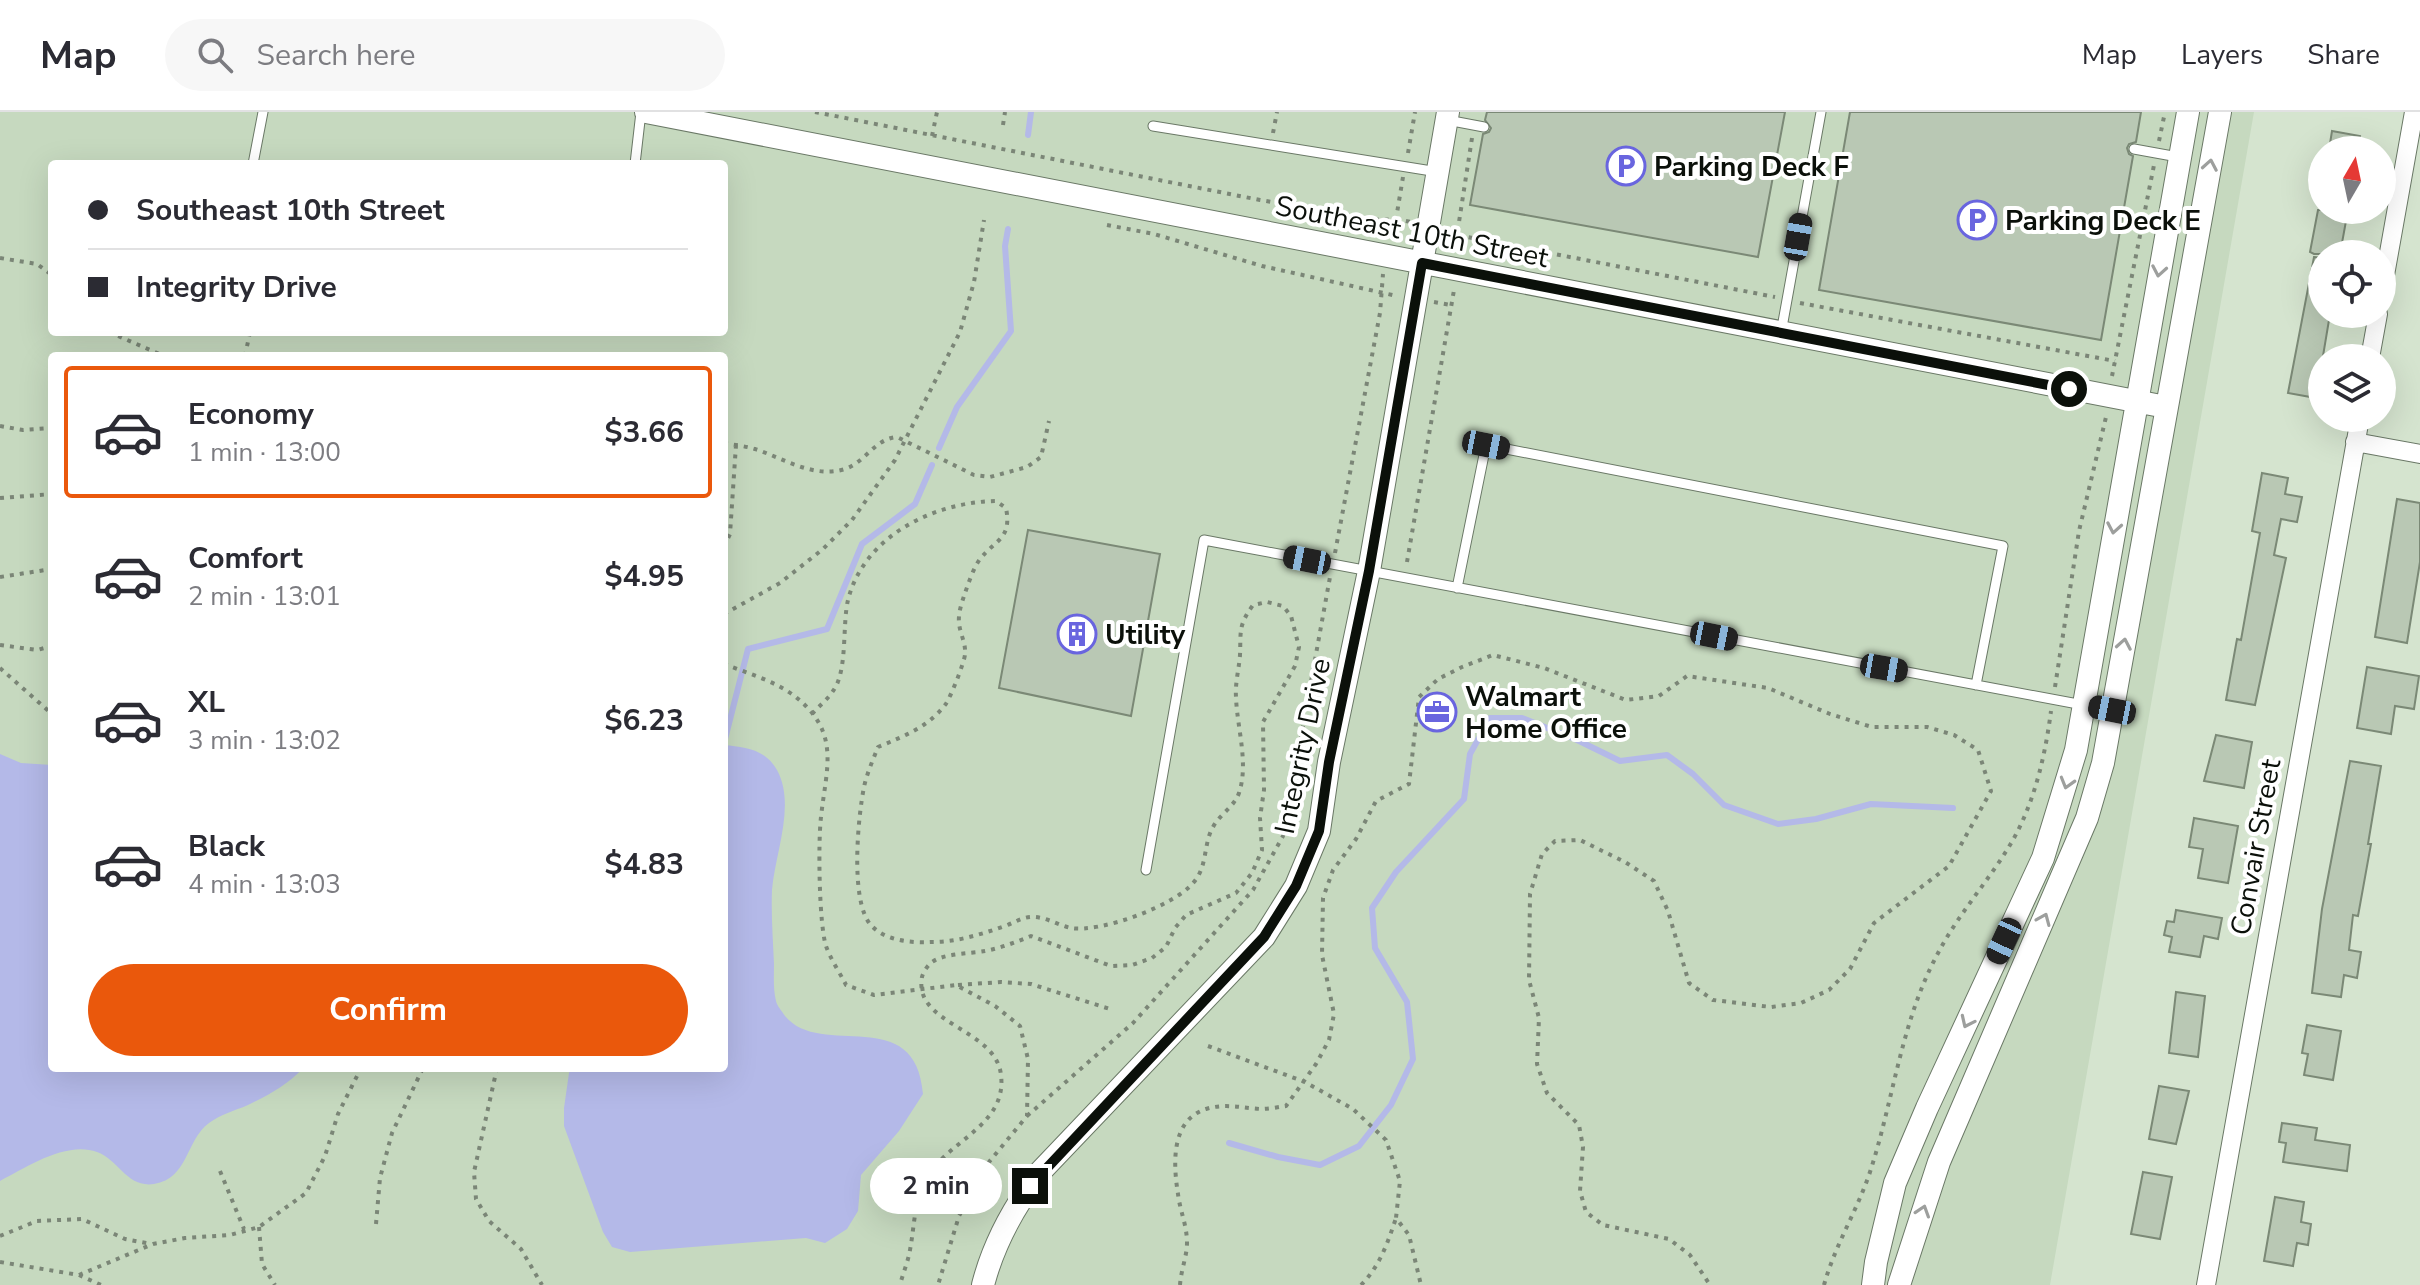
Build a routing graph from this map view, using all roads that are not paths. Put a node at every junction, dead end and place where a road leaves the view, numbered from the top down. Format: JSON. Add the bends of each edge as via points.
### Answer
{"nodes":[{"id":1,"x":263,"y":112,"type":"edge"},
{"id":2,"x":644,"y":112,"type":"edge"},
{"id":3,"x":1821,"y":112,"type":"edge"},
{"id":4,"x":2188,"y":112,"type":"edge"},
{"id":5,"x":2220,"y":112,"type":"edge"},
{"id":6,"x":2414,"y":112,"type":"edge"},
{"id":7,"x":1448,"y":116,"type":"edge"},
{"id":8,"x":1153,"y":126,"type":"dead end"},
{"id":9,"x":1479,"y":126,"type":"road end"},
{"id":10,"x":2134,"y":149,"type":"dead end"},
{"id":11,"x":2180,"y":157,"type":"junction"},
{"id":12,"x":254,"y":160,"type":"edge"},
{"id":13,"x":636,"y":160,"type":"edge"},
{"id":14,"x":1438,"y":172,"type":"junction"},
{"id":15,"x":2411,"y":186,"type":"edge"},
{"id":16,"x":2396,"y":241,"type":"edge"},
{"id":17,"x":1422,"y":263,"type":"junction"},
{"id":18,"x":1781,"y":333,"type":"junction"},
{"id":19,"x":2136,"y":402,"type":"junction"},
{"id":20,"x":2166,"y":407,"type":"junction"},
{"id":21,"x":2357,"y":432,"type":"edge"},
{"id":22,"x":2355,"y":442,"type":"junction"},
{"id":23,"x":2420,"y":454,"type":"edge"},
{"id":24,"x":1369,"y":571,"type":"junction"},
{"id":25,"x":1457,"y":588,"type":"junction"},
{"id":26,"x":1976,"y":685,"type":"junction"},
{"id":27,"x":2084,"y":705,"type":"junction"},
{"id":28,"x":2112,"y":710,"type":"junction"},
{"id":29,"x":1146,"y":870,"type":"dead end"},
{"id":30,"x":983,"y":1285,"type":"edge"},
{"id":31,"x":1873,"y":1285,"type":"edge"},
{"id":32,"x":1899,"y":1285,"type":"edge"},
{"id":33,"x":2206,"y":1285,"type":"edge"}],
"edges":[{"from":1,"to":12,"type":"lane"},
{"from":2,"to":13,"type":"lane"},
{"from":2,"to":17,"type":"street","name":"Southeast 10th Street"},
{"from":3,"to":18,"type":"lane"},
{"from":4,"to":11,"type":"street"},
{"from":20,"to":5,"type":"street","one_way":true},
{"from":6,"to":15,"type":"street"},
{"from":7,"to":9,"type":"lane"},
{"from":7,"to":14,"type":"street","name":"Integrity Drive"},
{"from":8,"to":14,"type":"lane"},
{"from":10,"to":11,"type":"lane"},
{"from":11,"to":19,"type":"street","one_way":true},
{"from":14,"to":17,"type":"street","name":"Integrity Drive"},
{"from":15,"to":16,"type":"street"},
{"from":17,"to":18,"type":"street","name":"Southeast 10th Street"},
{"from":17,"to":24,"type":"street","name":"Integrity Drive"},
{"from":18,"to":19,"type":"street","name":"Southeast 10th Street"},
{"from":19,"to":20,"type":"street","name":"Southeast 10th Street"},
{"from":19,"to":27,"type":"street","one_way":true},
{"from":28,"to":20,"type":"street","one_way":true},
{"from":21,"to":22,"type":"street","name":"Convair Street"},
{"from":22,"to":23,"type":"street"},
{"from":22,"to":33,"type":"street","name":"Convair Street"},
{"from":24,"to":25,"type":"lane"},
{"from":24,"to":29,"type":"lane","via":[[1204,540]]},
{"from":24,"to":30,"type":"street","name":"Integrity Drive","via":[[1319,831],[1296,886],[1264,937],[1041,1171],[1012,1213]]},
{"from":25,"to":26,"type":"lane"},
{"from":25,"to":26,"type":"lane","via":[[1486,445],[2003,546]]},
{"from":26,"to":27,"type":"lane"},
{"from":27,"to":28,"type":"lane"},
{"from":27,"to":31,"type":"street","one_way":true,"via":[[2043,858],[1895,1183]]},
{"from":32,"to":28,"type":"street","one_way":true,"via":[[1939,1162],[2087,818]]}]}
